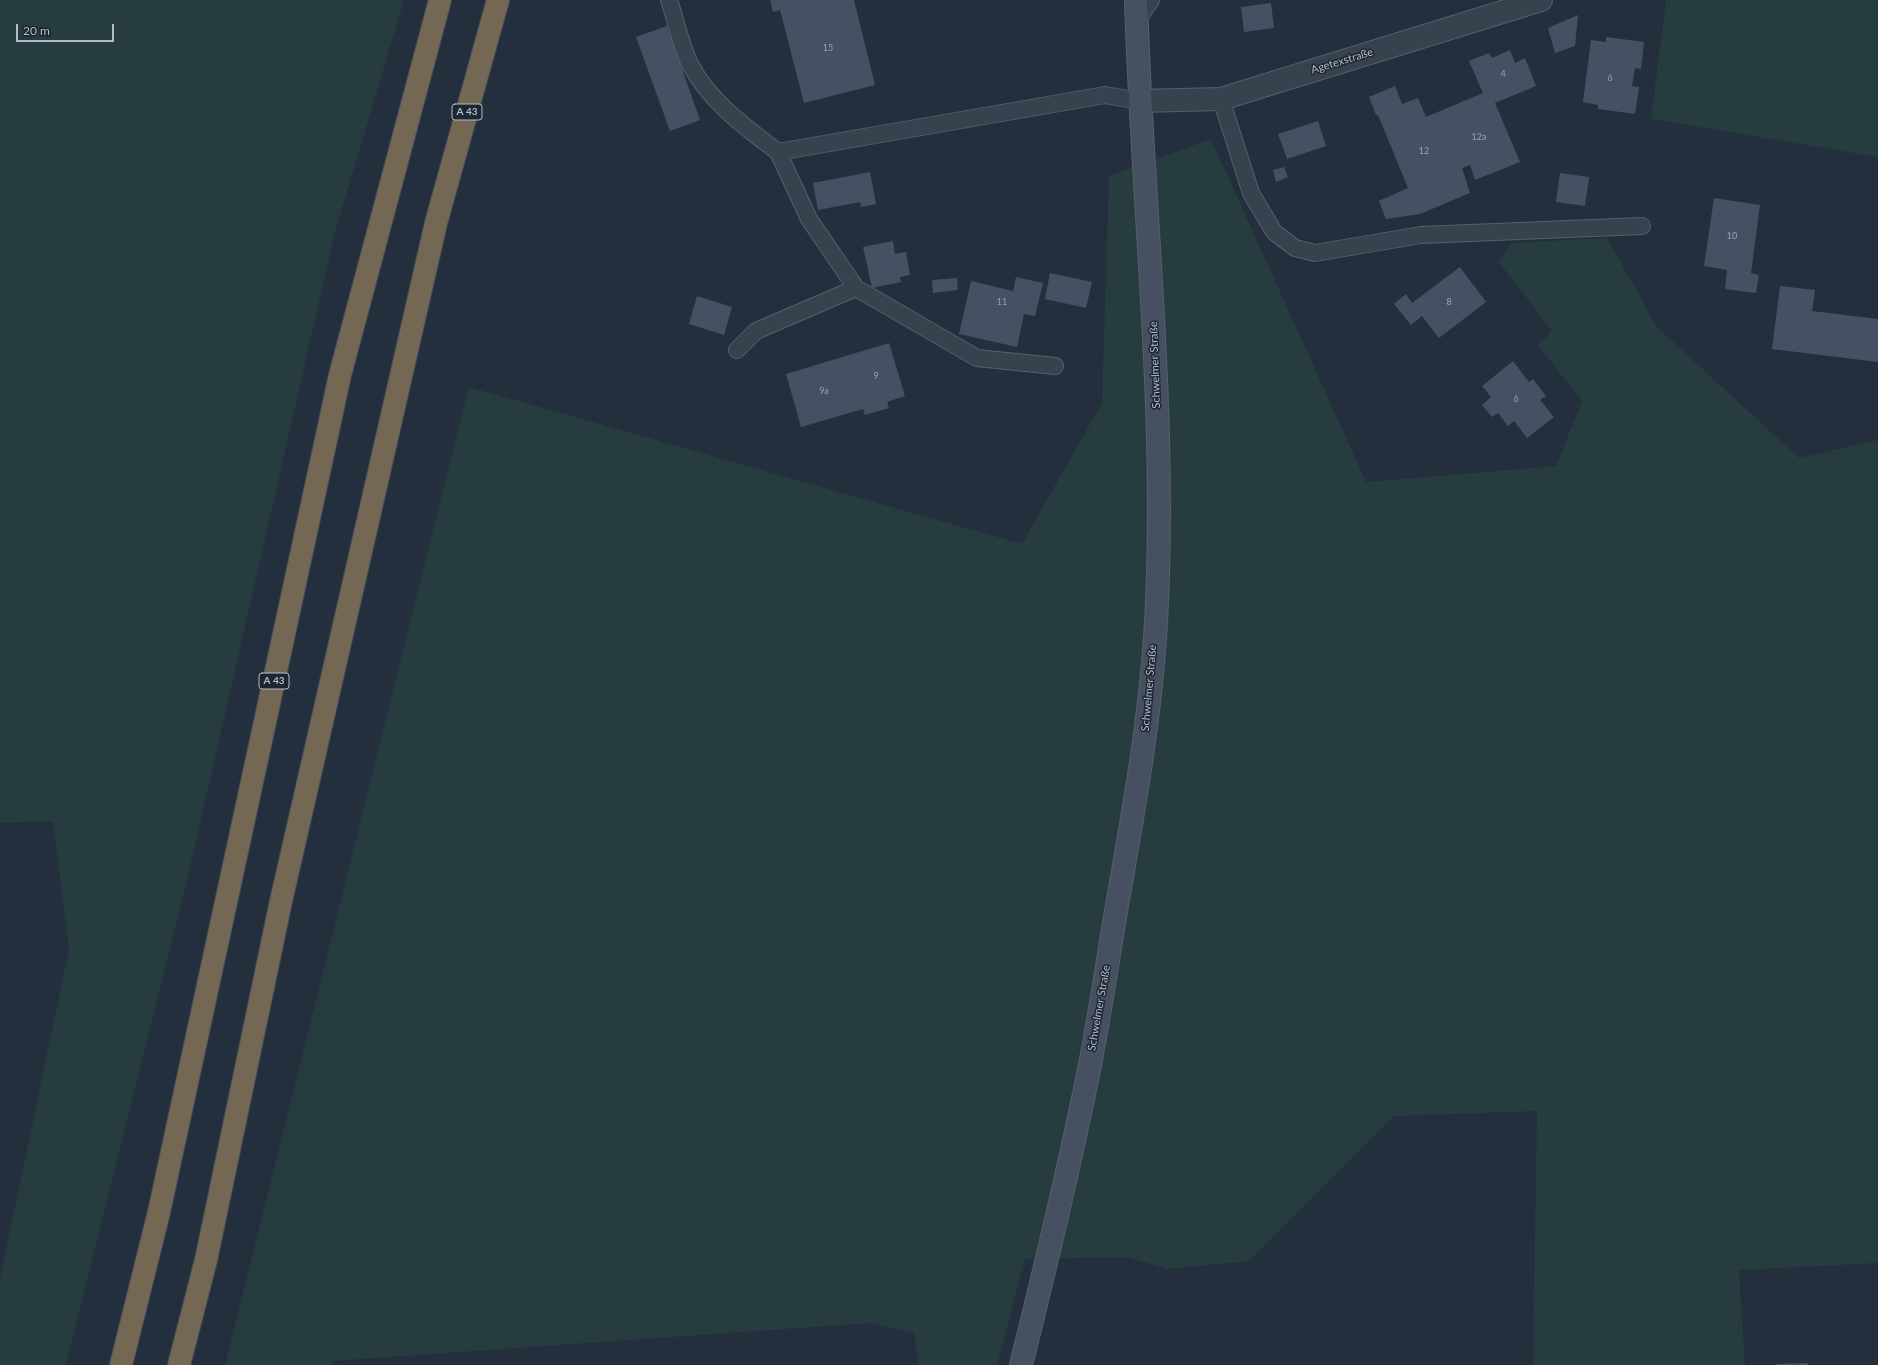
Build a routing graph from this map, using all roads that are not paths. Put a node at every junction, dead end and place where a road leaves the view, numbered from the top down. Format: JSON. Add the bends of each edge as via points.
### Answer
{"nodes":[{"id":1,"x":440,"y":0,"type":"edge"},
{"id":2,"x":498,"y":0,"type":"edge"},
{"id":3,"x":670,"y":0,"type":"edge"},
{"id":4,"x":1151,"y":0,"type":"edge"},
{"id":5,"x":1541,"y":0,"type":"edge"},
{"id":6,"x":1137,"y":10,"type":"edge"},
{"id":7,"x":1221,"y":99,"type":"junction"},
{"id":8,"x":1139,"y":101,"type":"junction"},
{"id":9,"x":778,"y":152,"type":"junction"},
{"id":10,"x":1642,"y":226,"type":"dead end"},
{"id":11,"x":856,"y":288,"type":"junction"},
{"id":12,"x":737,"y":350,"type":"dead end"},
{"id":13,"x":1056,"y":366,"type":"dead end"},
{"id":14,"x":121,"y":1365,"type":"edge"},
{"id":15,"x":179,"y":1365,"type":"edge"},
{"id":16,"x":1021,"y":1365,"type":"edge"}],
"edges":[{"from":1,"to":14,"type":"highway","number":"A 43","via":[[340,375],[158,1212]]},
{"from":2,"to":15,"type":"highway","number":"A 43","via":[[436,223],[281,901],[206,1260]]},
{"from":3,"to":9,"type":"lane","via":[[690,64],[708,92],[731,116]]},
{"from":4,"to":6,"type":"lane"},
{"from":5,"to":7,"type":"street","name":"Agetexstraße"},
{"from":6,"to":8,"type":"main road","name":"Schwelmer Straße"},
{"from":7,"to":8,"type":"street","name":"Agetexstraße"},
{"from":7,"to":10,"type":"lane","via":[[1251,193],[1274,232],[1295,248],[1315,252],[1421,235]]},
{"from":8,"to":9,"type":"lane","via":[[1105,95]]},
{"from":8,"to":16,"type":"main road","name":"Schwelmer Straße","via":[[1155,347],[1158,501],[1157,603],[1147,723],[1088,1072]]},
{"from":9,"to":11,"type":"lane","via":[[809,220]]},
{"from":11,"to":12,"type":"lane","via":[[756,331]]},
{"from":11,"to":13,"type":"lane","via":[[977,358]]}]}
